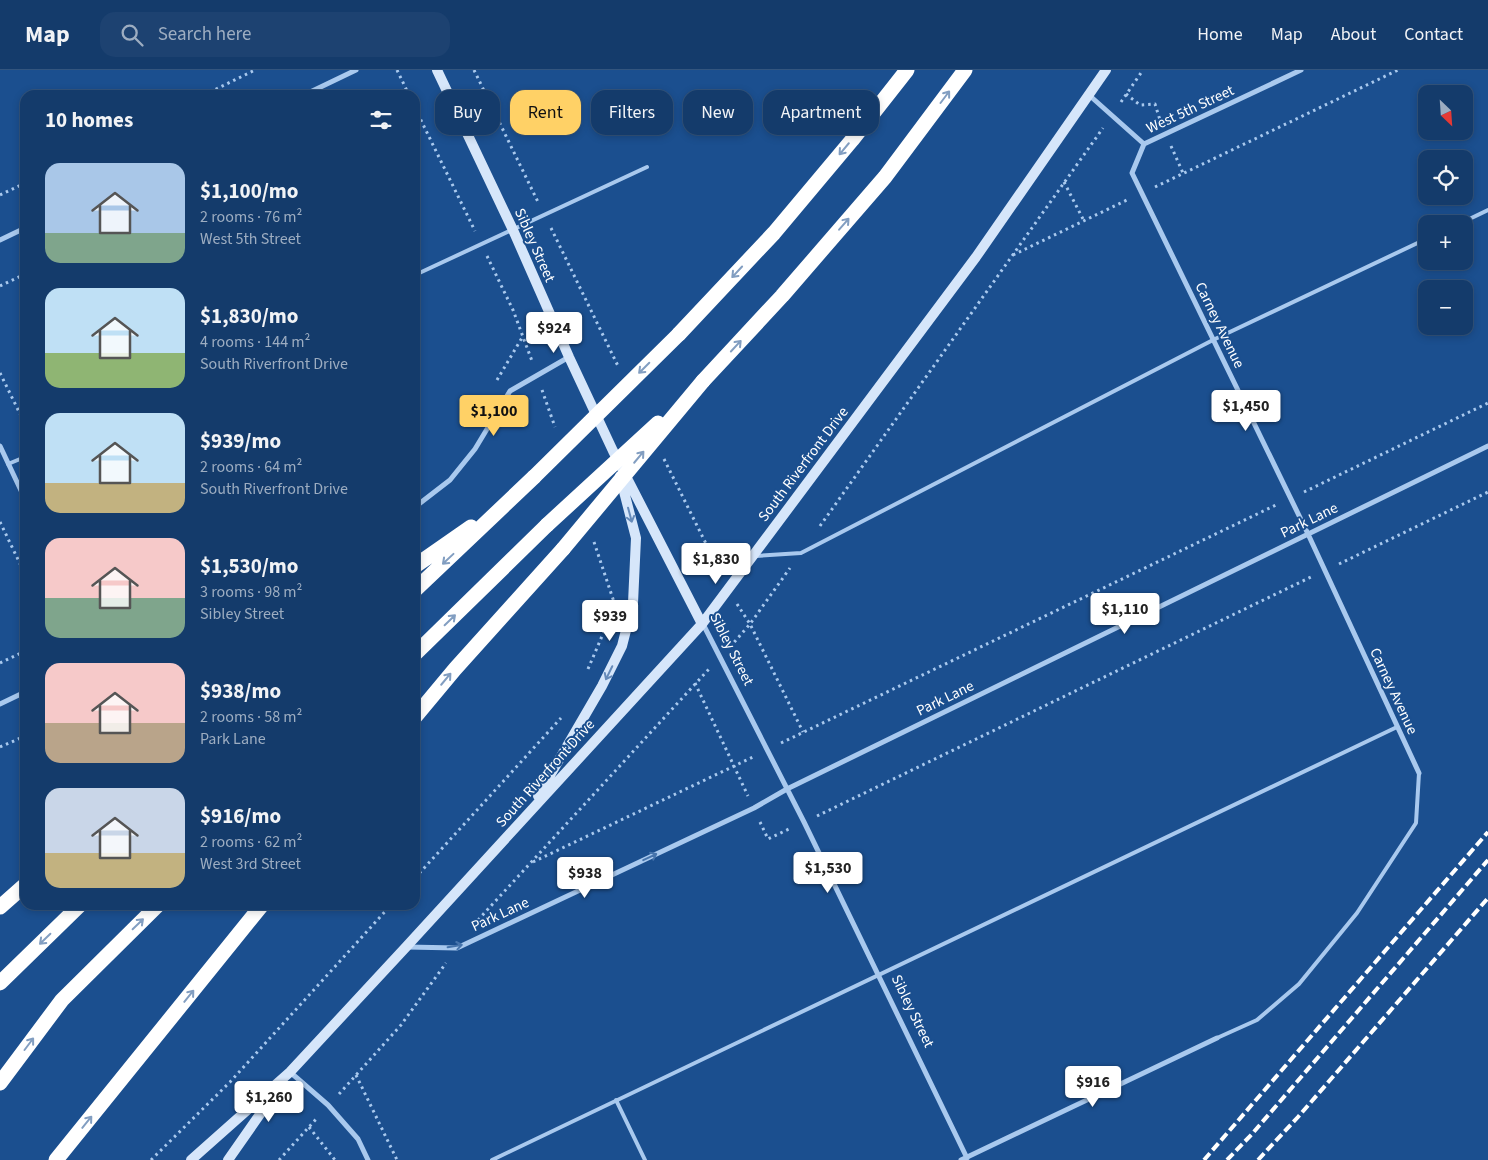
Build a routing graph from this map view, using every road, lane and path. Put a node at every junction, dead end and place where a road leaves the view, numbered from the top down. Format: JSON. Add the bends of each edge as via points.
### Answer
{"nodes":[{"id":1,"x":255,"y":70,"type":"edge"},
{"id":2,"x":356,"y":70,"type":"edge"},
{"id":3,"x":397,"y":70,"type":"edge"},
{"id":4,"x":437,"y":70,"type":"edge"},
{"id":5,"x":907,"y":70,"type":"edge"},
{"id":6,"x":965,"y":70,"type":"edge"},
{"id":7,"x":1106,"y":70,"type":"edge"},
{"id":8,"x":1301,"y":70,"type":"edge"},
{"id":9,"x":1398,"y":70,"type":"edge"},
{"id":10,"x":214,"y":90,"type":"edge"},
{"id":11,"x":314,"y":90,"type":"edge"},
{"id":12,"x":407,"y":90,"type":"edge"},
{"id":13,"x":1089,"y":96,"type":"junction"},
{"id":14,"x":420,"y":118,"type":"edge"},
{"id":15,"x":1144,"y":144,"type":"junction"},
{"id":16,"x":646,"y":167,"type":"dead end"},
{"id":17,"x":1064,"y":182,"type":"dead end"},
{"id":18,"x":20,"y":185,"type":"edge"},
{"id":19,"x":1142,"y":193,"type":"junction"},
{"id":20,"x":0,"y":195,"type":"edge"},
{"id":21,"x":1488,"y":210,"type":"edge"},
{"id":22,"x":1473,"y":217,"type":"edge"},
{"id":23,"x":1084,"y":221,"type":"junction"},
{"id":24,"x":20,"y":230,"type":"edge"},
{"id":25,"x":513,"y":230,"type":"junction"},
{"id":26,"x":0,"y":240,"type":"edge"},
{"id":27,"x":1418,"y":243,"type":"edge"},
{"id":28,"x":482,"y":244,"type":"junction"},
{"id":29,"x":1012,"y":255,"type":"dead end"},
{"id":30,"x":420,"y":274,"type":"edge"},
{"id":31,"x":20,"y":276,"type":"edge"},
{"id":32,"x":0,"y":286,"type":"edge"},
{"id":33,"x":523,"y":336,"type":"junction"},
{"id":34,"x":1213,"y":340,"type":"junction"},
{"id":35,"x":569,"y":357,"type":"junction"},
{"id":36,"x":0,"y":373,"type":"edge"},
{"id":37,"x":537,"y":375,"type":"junction"},
{"id":38,"x":703,"y":381,"type":"junction"},
{"id":39,"x":494,"y":384,"type":"dead end"},
{"id":40,"x":1488,"y":403,"type":"edge"},
{"id":41,"x":20,"y":414,"type":"edge"},
{"id":42,"x":557,"y":433,"type":"dead end"},
{"id":43,"x":0,"y":446,"type":"edge"},
{"id":44,"x":1488,"y":446,"type":"edge"},
{"id":45,"x":613,"y":451,"type":"junction"},
{"id":46,"x":20,"y":458,"type":"edge"},
{"id":47,"x":8,"y":464,"type":"junction"},
{"id":48,"x":20,"y":489,"type":"edge"},
{"id":49,"x":1488,"y":492,"type":"edge"},
{"id":50,"x":512,"y":499,"type":"junction"},
{"id":51,"x":1290,"y":499,"type":"junction"},
{"id":52,"x":420,"y":503,"type":"edge"},
{"id":53,"x":0,"y":522,"type":"edge"},
{"id":54,"x":1308,"y":534,"type":"junction"},
{"id":55,"x":594,"y":542,"type":"dead end"},
{"id":56,"x":753,"y":556,"type":"junction"},
{"id":57,"x":420,"y":563,"type":"edge"},
{"id":58,"x":20,"y":564,"type":"edge"},
{"id":59,"x":1324,"y":571,"type":"junction"},
{"id":60,"x":420,"y":585,"type":"edge"},
{"id":61,"x":615,"y":605,"type":"dead end"},
{"id":62,"x":611,"y":614,"type":"dead end"},
{"id":63,"x":702,"y":624,"type":"junction"},
{"id":64,"x":420,"y":649,"type":"edge"},
{"id":65,"x":20,"y":653,"type":"edge"},
{"id":66,"x":0,"y":663,"type":"edge"},
{"id":67,"x":585,"y":677,"type":"dead end"},
{"id":68,"x":695,"y":683,"type":"dead end"},
{"id":69,"x":20,"y":694,"type":"edge"},
{"id":70,"x":0,"y":704,"type":"edge"},
{"id":71,"x":420,"y":711,"type":"edge"},
{"id":72,"x":567,"y":711,"type":"dead end"},
{"id":73,"x":1397,"y":726,"type":"junction"},
{"id":74,"x":20,"y":738,"type":"edge"},
{"id":75,"x":0,"y":748,"type":"edge"},
{"id":76,"x":767,"y":750,"type":"junction"},
{"id":77,"x":734,"y":766,"type":"junction"},
{"id":78,"x":1419,"y":773,"type":"joint"},
{"id":79,"x":787,"y":789,"type":"junction"},
{"id":80,"x":754,"y":808,"type":"junction"},
{"id":81,"x":527,"y":815,"type":"junction"},
{"id":82,"x":804,"y":822,"type":"junction"},
{"id":83,"x":531,"y":863,"type":"dead end"},
{"id":84,"x":420,"y":873,"type":"edge"},
{"id":85,"x":20,"y":889,"type":"edge"},
{"id":86,"x":0,"y":907,"type":"edge"},
{"id":87,"x":75,"y":910,"type":"edge"},
{"id":88,"x":153,"y":910,"type":"edge"},
{"id":89,"x":258,"y":910,"type":"edge"},
{"id":90,"x":386,"y":910,"type":"edge"},
{"id":91,"x":406,"y":947,"type":"junction"},
{"id":92,"x":879,"y":975,"type":"junction"},
{"id":93,"x":0,"y":983,"type":"edge"},
{"id":94,"x":1217,"y":1038,"type":"joint"},
{"id":95,"x":290,"y":1072,"type":"junction"},
{"id":96,"x":356,"y":1075,"type":"dead end"},
{"id":97,"x":0,"y":1083,"type":"edge"},
{"id":98,"x":616,"y":1100,"type":"junction"},
{"id":99,"x":309,"y":1127,"type":"dead end"},
{"id":100,"x":964,"y":1159,"type":"edge"},
{"id":101,"x":56,"y":1160,"type":"edge"},
{"id":102,"x":151,"y":1160,"type":"edge"},
{"id":103,"x":191,"y":1160,"type":"edge"},
{"id":104,"x":228,"y":1160,"type":"edge"},
{"id":105,"x":335,"y":1160,"type":"edge"},
{"id":106,"x":368,"y":1160,"type":"edge"},
{"id":107,"x":397,"y":1160,"type":"edge"},
{"id":108,"x":492,"y":1160,"type":"edge"},
{"id":109,"x":645,"y":1160,"type":"edge"}],
"edges":[{"from":1,"to":10,"type":"path"},
{"from":2,"to":11,"type":"street"},
{"from":3,"to":12,"type":"path"},
{"from":4,"to":25,"type":"main road","name":"Sibley Street"},
{"from":5,"to":50,"type":"highway","one_way":true,"bridge":true,"via":[[774,233],[679,334]]},
{"from":38,"to":6,"type":"highway","one_way":true,"via":[[885,177]]},
{"from":7,"to":13,"type":"main road","name":"South Riverfront Drive"},
{"from":8,"to":15,"type":"street","name":"West 5th Street"},
{"from":9,"to":19,"type":"path"},
{"from":13,"to":15,"type":"street"},
{"from":13,"to":56,"type":"main road","name":"South Riverfront Drive","via":[[976,257]]},
{"from":14,"to":28,"type":"path"},
{"from":15,"to":19,"type":"street","name":"Carney Avenue","via":[[1132,173]]},
{"from":16,"to":25,"type":"lane"},
{"from":17,"to":23,"type":"path"},
{"from":18,"to":20,"type":"path"},
{"from":19,"to":23,"type":"path"},
{"from":19,"to":34,"type":"street","name":"Carney Avenue"},
{"from":21,"to":22,"type":"lane"},
{"from":23,"to":29,"type":"path"},
{"from":24,"to":26,"type":"street"},
{"from":25,"to":28,"type":"lane"},
{"from":25,"to":35,"type":"main road","name":"Sibley Street"},
{"from":27,"to":34,"type":"lane"},
{"from":28,"to":30,"type":"lane"},
{"from":28,"to":33,"type":"path"},
{"from":31,"to":32,"type":"path"},
{"from":33,"to":37,"type":"path"},
{"from":33,"to":39,"type":"path"},
{"from":34,"to":51,"type":"street","name":"Carney Avenue"},
{"from":34,"to":56,"type":"lane","via":[[801,553]]},
{"from":35,"to":37,"type":"street"},
{"from":35,"to":45,"type":"main road","name":"Sibley Street"},
{"from":36,"to":41,"type":"path"},
{"from":37,"to":42,"type":"path"},
{"from":37,"to":52,"type":"street","via":[[510,391],[475,449],[450,480]]},
{"from":64,"to":38,"type":"highway","one_way":true,"bridge":true,"via":[[546,526]]},
{"from":71,"to":38,"type":"highway","one_way":true,"bridge":true,"via":[[563,549]]},
{"from":40,"to":51,"type":"path"},
{"from":43,"to":47,"type":"street"},
{"from":44,"to":54,"type":"street","name":"Park Lane"},
{"from":45,"to":63,"type":"main road","name":"Sibley Street"},
{"from":45,"to":81,"type":"main road","one_way":true,"via":[[636,538],[632,603],[622,646]]},
{"from":46,"to":47,"type":"lane"},
{"from":47,"to":48,"type":"street"},
{"from":49,"to":59,"type":"path"},
{"from":50,"to":57,"type":"highway"},
{"from":50,"to":60,"type":"highway","one_way":true},
{"from":51,"to":54,"type":"street","name":"Carney Avenue"},
{"from":51,"to":76,"type":"path"},
{"from":53,"to":58,"type":"path"},
{"from":54,"to":59,"type":"street","name":"Carney Avenue"},
{"from":54,"to":79,"type":"street","name":"Park Lane"},
{"from":55,"to":61,"type":"path"},
{"from":56,"to":63,"type":"main road","name":"South Riverfront Drive"},
{"from":59,"to":73,"type":"street","name":"Carney Avenue"},
{"from":59,"to":82,"type":"path"},
{"from":62,"to":67,"type":"path"},
{"from":63,"to":76,"type":"street","name":"Sibley Street"},
{"from":63,"to":81,"type":"main road","name":"South Riverfront Drive"},
{"from":65,"to":66,"type":"path"},
{"from":68,"to":77,"type":"path"},
{"from":69,"to":70,"type":"street"},
{"from":72,"to":84,"type":"path"},
{"from":73,"to":78,"type":"street","name":"Carney Avenue"},
{"from":73,"to":92,"type":"lane"},
{"from":74,"to":75,"type":"path"},
{"from":76,"to":77,"type":"path"},
{"from":76,"to":79,"type":"street","name":"Sibley Street"},
{"from":77,"to":80,"type":"path"},
{"from":77,"to":83,"type":"path"},
{"from":78,"to":94,"type":"lane","via":[[1416,823],[1357,913],[1299,984],[1258,1020]]},
{"from":79,"to":80,"type":"street","name":"Park Lane"},
{"from":79,"to":82,"type":"street","name":"Sibley Street"},
{"from":80,"to":82,"type":"path","via":[[768,839]]},
{"from":91,"to":80,"type":"street","name":"Park Lane","one_way":true,"via":[[457,948]]},
{"from":81,"to":91,"type":"main road","name":"South Riverfront Drive"},
{"from":82,"to":92,"type":"street","name":"Sibley Street"},
{"from":85,"to":86,"type":"highway"},
{"from":87,"to":93,"type":"highway","one_way":true},
{"from":97,"to":88,"type":"highway","one_way":true,"via":[[62,1000]]},
{"from":101,"to":89,"type":"highway","one_way":true},
{"from":90,"to":102,"type":"path","via":[[230,1082]]},
{"from":91,"to":95,"type":"main road","name":"South Riverfront Drive"},
{"from":92,"to":98,"type":"lane"},
{"from":92,"to":100,"type":"street","name":"Sibley Street"},
{"from":94,"to":100,"type":"street"},
{"from":95,"to":103,"type":"main road","name":"South Riverfront Drive"},
{"from":95,"to":104,"type":"main road","name":"South Riverfront Drive"},
{"from":95,"to":106,"type":"street","via":[[346,1125],[358,1139]]},
{"from":96,"to":107,"type":"path"},
{"from":98,"to":108,"type":"lane"},
{"from":98,"to":109,"type":"lane"},
{"from":99,"to":105,"type":"path"}]}
